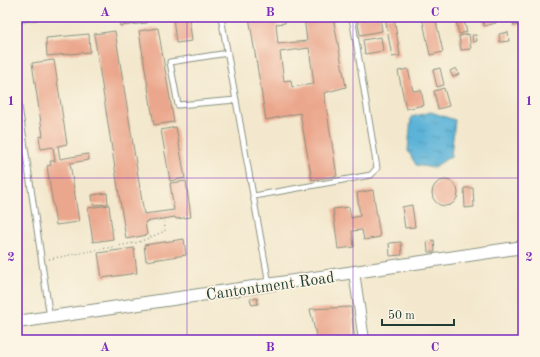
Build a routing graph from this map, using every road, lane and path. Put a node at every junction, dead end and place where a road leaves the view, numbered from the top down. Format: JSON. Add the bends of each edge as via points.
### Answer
{"nodes":[{"id":1,"x":36,"y":17,"type":"edge"},
{"id":2,"x":221,"y":17,"type":"edge"},
{"id":3,"x":352,"y":17,"type":"edge"},
{"id":4,"x":17,"y":20,"type":"edge"},
{"id":5,"x":228,"y":53,"type":"junction"},
{"id":6,"x":17,"y":93,"type":"edge"},
{"id":7,"x":236,"y":100,"type":"junction"},
{"id":8,"x":254,"y":196,"type":"junction"},
{"id":9,"x":164,"y":216,"type":"dead end"},
{"id":10,"x":523,"y":247,"type":"edge"},
{"id":11,"x":42,"y":261,"type":"junction"},
{"id":12,"x":354,"y":272,"type":"junction"},
{"id":13,"x":269,"y":285,"type":"junction"},
{"id":14,"x":50,"y":318,"type":"junction"},
{"id":15,"x":17,"y":322,"type":"edge"},
{"id":16,"x":364,"y":340,"type":"edge"}],
"edges":[{"from":1,"to":4,"type":"lane"},
{"from":2,"to":5,"type":"lane"},
{"from":3,"to":8,"type":"lane","via":[[377,168],[371,175]]},
{"from":5,"to":7,"type":"lane"},
{"from":5,"to":7,"type":"lane","via":[[170,62],[178,105]]},
{"from":6,"to":11,"type":"lane"},
{"from":7,"to":8,"type":"lane"},
{"from":8,"to":13,"type":"lane"},
{"from":9,"to":11,"type":"path","via":[[165,232],[139,242]]},
{"from":10,"to":12,"type":"street","name":"Cantontment Road"},
{"from":11,"to":14,"type":"lane"},
{"from":12,"to":13,"type":"street","name":"Cantontment Road"},
{"from":12,"to":16,"type":"street"},
{"from":13,"to":14,"type":"street","name":"Cantontment Road"},
{"from":14,"to":15,"type":"street","name":"Cantontment Road"}]}
